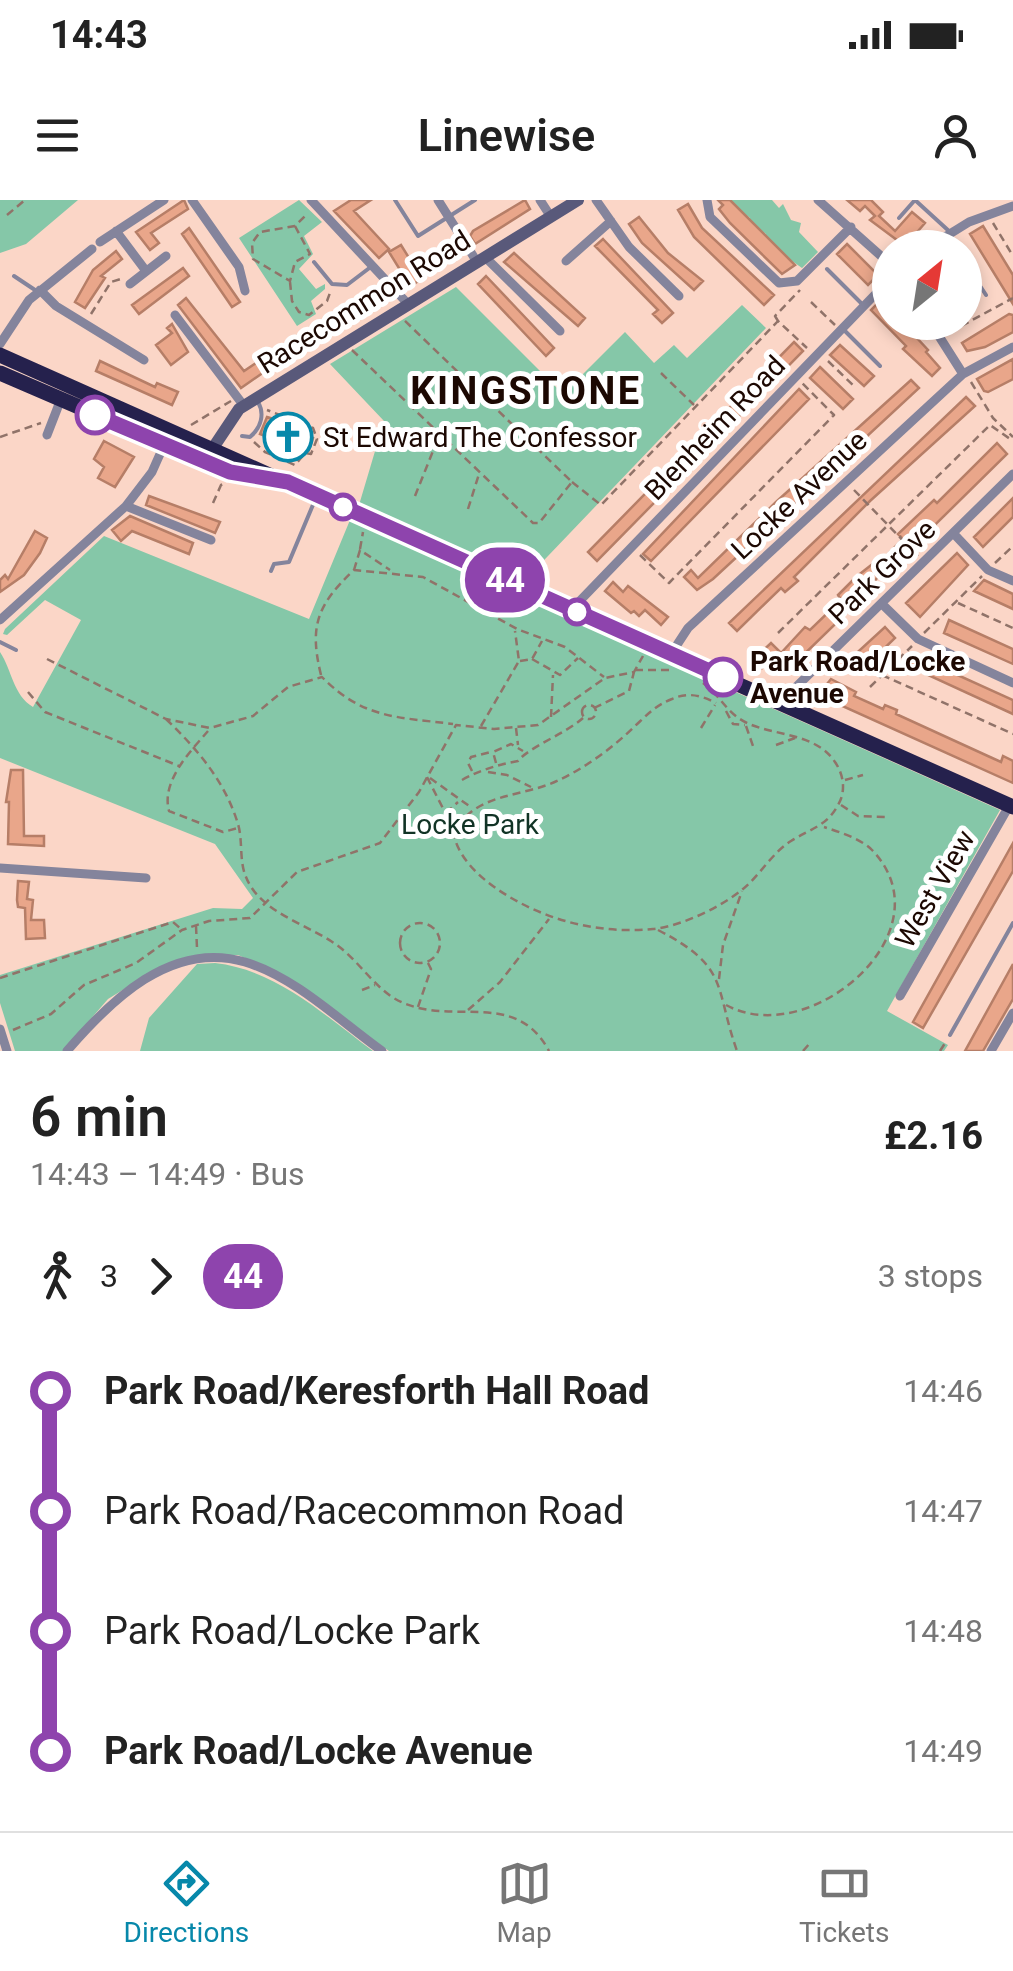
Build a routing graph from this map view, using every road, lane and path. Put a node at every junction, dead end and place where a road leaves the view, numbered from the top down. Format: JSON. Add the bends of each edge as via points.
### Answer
{"nodes":[{"id":1,"x":26,"y":200,"type":"edge"},
{"id":2,"x":164,"y":200,"type":"edge"},
{"id":3,"x":192,"y":200,"type":"edge"},
{"id":4,"x":395,"y":200,"type":"edge"},
{"id":5,"x":438,"y":200,"type":"edge"},
{"id":6,"x":476,"y":200,"type":"edge"},
{"id":7,"x":540,"y":200,"type":"edge"},
{"id":8,"x":578,"y":200,"type":"edge"},
{"id":9,"x":596,"y":200,"type":"edge"},
{"id":10,"x":707,"y":200,"type":"edge"},
{"id":11,"x":818,"y":200,"type":"edge"},
{"id":12,"x":842,"y":200,"type":"edge"},
{"id":13,"x":314,"y":202,"type":"edge"},
{"id":14,"x":1013,"y":206,"type":"edge"},
{"id":15,"x":832,"y":212,"type":"junction"},
{"id":16,"x":987,"y":214,"type":"junction"},
{"id":17,"x":7,"y":215,"type":"dead end"},
{"id":18,"x":448,"y":217,"type":"junction"},
{"id":19,"x":550,"y":217,"type":"junction"},
{"id":20,"x":899,"y":218,"type":"dead end"},
{"id":21,"x":611,"y":221,"type":"junction"},
{"id":22,"x":295,"y":226,"type":"junction"},
{"id":23,"x":851,"y":227,"type":"junction"},
{"id":24,"x":945,"y":230,"type":"edge"},
{"id":25,"x":954,"y":230,"type":"edge"},
{"id":26,"x":116,"y":231,"type":"junction"},
{"id":27,"x":567,"y":242,"type":"dead end"},
{"id":28,"x":872,"y":247,"type":"edge"},
{"id":29,"x":576,"y":252,"type":"junction"},
{"id":30,"x":166,"y":256,"type":"dead end"},
{"id":31,"x":1013,"y":256,"type":"edge"},
{"id":32,"x":481,"y":260,"type":"junction"},
{"id":33,"x":566,"y":261,"type":"dead end"},
{"id":34,"x":314,"y":262,"type":"dead end"},
{"id":35,"x":372,"y":266,"type":"junction"},
{"id":36,"x":827,"y":269,"type":"dead end"},
{"id":37,"x":146,"y":272,"type":"junction"},
{"id":38,"x":14,"y":276,"type":"dead end"},
{"id":39,"x":290,"y":281,"type":"junction"},
{"id":40,"x":130,"y":284,"type":"joint"},
{"id":41,"x":332,"y":284,"type":"junction"},
{"id":42,"x":982,"y":290,"type":"edge"},
{"id":43,"x":39,"y":291,"type":"junction"},
{"id":44,"x":245,"y":292,"type":"dead end"},
{"id":45,"x":679,"y":296,"type":"dead end"},
{"id":46,"x":986,"y":296,"type":"dead end"},
{"id":47,"x":872,"y":298,"type":"edge"},
{"id":48,"x":1013,"y":298,"type":"edge"},
{"id":49,"x":812,"y":302,"type":"dead end"},
{"id":50,"x":864,"y":306,"type":"junction"},
{"id":51,"x":402,"y":308,"type":"junction"},
{"id":52,"x":175,"y":315,"type":"dead end"},
{"id":53,"x":982,"y":315,"type":"edge"},
{"id":54,"x":85,"y":324,"type":"junction"},
{"id":55,"x":841,"y":329,"type":"junction"},
{"id":56,"x":560,"y":332,"type":"dead end"},
{"id":57,"x":941,"y":340,"type":"edge"},
{"id":58,"x":346,"y":343,"type":"junction"},
{"id":59,"x":0,"y":344,"type":"edge"},
{"id":60,"x":1013,"y":348,"type":"edge"},
{"id":61,"x":817,"y":354,"type":"junction"},
{"id":62,"x":0,"y":356,"type":"edge"},
{"id":63,"x":144,"y":360,"type":"dead end"},
{"id":64,"x":880,"y":366,"type":"dead end"},
{"id":65,"x":0,"y":373,"type":"edge"},
{"id":66,"x":661,"y":373,"type":"dead end"},
{"id":67,"x":963,"y":374,"type":"junction"},
{"id":68,"x":796,"y":377,"type":"junction"},
{"id":69,"x":855,"y":388,"type":"dead end"},
{"id":70,"x":61,"y":400,"type":"junction"},
{"id":71,"x":250,"y":402,"type":"junction"},
{"id":72,"x":695,"y":406,"type":"junction"},
{"id":73,"x":54,"y":419,"type":"junction"},
{"id":74,"x":48,"y":434,"type":"dead end"},
{"id":75,"x":440,"y":434,"type":"junction"},
{"id":76,"x":242,"y":436,"type":"dead end"},
{"id":77,"x":250,"y":437,"type":"junction"},
{"id":78,"x":0,"y":438,"type":"edge"},
{"id":79,"x":1013,"y":439,"type":"edge"},
{"id":80,"x":170,"y":440,"type":"junction"},
{"id":81,"x":213,"y":456,"type":"junction"},
{"id":82,"x":230,"y":472,"type":"junction"},
{"id":83,"x":479,"y":472,"type":"junction"},
{"id":84,"x":288,"y":482,"type":"junction"},
{"id":85,"x":572,"y":482,"type":"junction"},
{"id":86,"x":846,"y":482,"type":"junction"},
{"id":87,"x":1010,"y":482,"type":"edge"},
{"id":88,"x":317,"y":496,"type":"junction"},
{"id":89,"x":415,"y":496,"type":"dead end"},
{"id":90,"x":213,"y":503,"type":"dead end"},
{"id":91,"x":126,"y":506,"type":"junction"},
{"id":92,"x":468,"y":509,"type":"dead end"},
{"id":93,"x":366,"y":518,"type":"junction"},
{"id":94,"x":888,"y":526,"type":"junction"},
{"id":95,"x":954,"y":534,"type":"junction"},
{"id":96,"x":211,"y":540,"type":"dead end"},
{"id":97,"x":1013,"y":546,"type":"edge"},
{"id":98,"x":631,"y":547,"type":"junction"},
{"id":99,"x":360,"y":550,"type":"junction"},
{"id":100,"x":924,"y":563,"type":"junction"},
{"id":101,"x":271,"y":570,"type":"dead end"},
{"id":102,"x":354,"y":570,"type":"junction"},
{"id":103,"x":988,"y":570,"type":"junction"},
{"id":104,"x":391,"y":571,"type":"junction"},
{"id":105,"x":1013,"y":581,"type":"edge"},
{"id":106,"x":956,"y":602,"type":"junction"},
{"id":107,"x":882,"y":604,"type":"junction"},
{"id":108,"x":572,"y":609,"type":"junction"},
{"id":109,"x":0,"y":620,"type":"edge"},
{"id":110,"x":514,"y":628,"type":"junction"},
{"id":111,"x":1013,"y":628,"type":"edge"},
{"id":112,"x":778,"y":632,"type":"dead end"},
{"id":113,"x":543,"y":640,"type":"junction"},
{"id":114,"x":918,"y":640,"type":"junction"},
{"id":115,"x":0,"y":642,"type":"edge"},
{"id":116,"x":649,"y":644,"type":"junction"},
{"id":117,"x":16,"y":650,"type":"dead end"},
{"id":118,"x":671,"y":654,"type":"junction"},
{"id":119,"x":579,"y":657,"type":"junction"},
{"id":120,"x":47,"y":659,"type":"dead end"},
{"id":121,"x":532,"y":659,"type":"junction"},
{"id":122,"x":519,"y":661,"type":"junction"},
{"id":123,"x":635,"y":670,"type":"junction"},
{"id":124,"x":553,"y":674,"type":"junction"},
{"id":125,"x":685,"y":674,"type":"dead end"},
{"id":126,"x":882,"y":676,"type":"junction"},
{"id":127,"x":322,"y":677,"type":"junction"},
{"id":128,"x":694,"y":677,"type":"dead end"},
{"id":129,"x":605,"y":678,"type":"junction"},
{"id":130,"x":1013,"y":683,"type":"edge"},
{"id":131,"x":870,"y":687,"type":"dead end"},
{"id":132,"x":28,"y":692,"type":"dead end"},
{"id":133,"x":580,"y":698,"type":"junction"},
{"id":134,"x":717,"y":701,"type":"junction"},
{"id":135,"x":785,"y":704,"type":"junction"},
{"id":136,"x":585,"y":706,"type":"junction"},
{"id":137,"x":594,"y":708,"type":"junction"},
{"id":138,"x":551,"y":717,"type":"junction"},
{"id":139,"x":166,"y":718,"type":"junction"},
{"id":140,"x":584,"y":718,"type":"junction"},
{"id":141,"x":456,"y":724,"type":"junction"},
{"id":142,"x":747,"y":724,"type":"junction"},
{"id":143,"x":480,"y":727,"type":"junction"},
{"id":144,"x":516,"y":727,"type":"junction"},
{"id":145,"x":210,"y":728,"type":"junction"},
{"id":146,"x":700,"y":728,"type":"dead end"},
{"id":147,"x":1013,"y":734,"type":"edge"},
{"id":148,"x":796,"y":738,"type":"junction"},
{"id":149,"x":776,"y":745,"type":"dead end"},
{"id":150,"x":518,"y":746,"type":"junction"},
{"id":151,"x":753,"y":746,"type":"dead end"},
{"id":152,"x":194,"y":747,"type":"junction"},
{"id":153,"x":493,"y":752,"type":"junction"},
{"id":154,"x":524,"y":753,"type":"junction"},
{"id":155,"x":496,"y":764,"type":"junction"},
{"id":156,"x":179,"y":766,"type":"junction"},
{"id":157,"x":473,"y":772,"type":"junction"},
{"id":158,"x":486,"y":772,"type":"junction"},
{"id":159,"x":863,"y":775,"type":"dead end"},
{"id":160,"x":427,"y":776,"type":"junction"},
{"id":161,"x":462,"y":780,"type":"dead end"},
{"id":162,"x":844,"y":781,"type":"junction"},
{"id":163,"x":534,"y":788,"type":"junction"},
{"id":164,"x":460,"y":802,"type":"junction"},
{"id":165,"x":840,"y":804,"type":"junction"},
{"id":166,"x":1011,"y":806,"type":"edge"},
{"id":167,"x":473,"y":809,"type":"junction"},
{"id":168,"x":444,"y":816,"type":"junction"},
{"id":169,"x":886,"y":817,"type":"dead end"},
{"id":170,"x":822,"y":826,"type":"junction"},
{"id":171,"x":240,"y":828,"type":"junction"},
{"id":172,"x":455,"y":833,"type":"junction"},
{"id":173,"x":0,"y":868,"type":"edge"},
{"id":174,"x":146,"y":878,"type":"dead end"},
{"id":175,"x":742,"y":890,"type":"junction"},
{"id":176,"x":264,"y":901,"type":"junction"},
{"id":177,"x":550,"y":918,"type":"junction"},
{"id":178,"x":1013,"y":923,"type":"edge"},
{"id":179,"x":196,"y":925,"type":"junction"},
{"id":180,"x":656,"y":929,"type":"junction"},
{"id":181,"x":182,"y":930,"type":"junction"},
{"id":182,"x":887,"y":952,"type":"dead end"},
{"id":183,"x":197,"y":959,"type":"junction"},
{"id":184,"x":428,"y":962,"type":"junction"},
{"id":185,"x":0,"y":978,"type":"edge"},
{"id":186,"x":719,"y":979,"type":"junction"},
{"id":187,"x":376,"y":984,"type":"junction"},
{"id":188,"x":362,"y":990,"type":"dead end"},
{"id":189,"x":900,"y":996,"type":"dead end"},
{"id":190,"x":726,"y":1004,"type":"junction"},
{"id":191,"x":417,"y":1009,"type":"junction"},
{"id":192,"x":467,"y":1011,"type":"junction"},
{"id":193,"x":1013,"y":1013,"type":"edge"},
{"id":194,"x":736,"y":1021,"type":"dead end"},
{"id":195,"x":1,"y":1031,"type":"edge"},
{"id":196,"x":950,"y":1034,"type":"joint"},
{"id":197,"x":819,"y":1038,"type":"dead end"},
{"id":198,"x":811,"y":1042,"type":"junction"},
{"id":199,"x":798,"y":1047,"type":"dead end"},
{"id":200,"x":7,"y":1051,"type":"edge"},
{"id":201,"x":68,"y":1051,"type":"edge"},
{"id":202,"x":382,"y":1051,"type":"edge"},
{"id":203,"x":549,"y":1051,"type":"edge"},
{"id":204,"x":737,"y":1051,"type":"edge"},
{"id":205,"x":803,"y":1051,"type":"edge"},
{"id":206,"x":940,"y":1051,"type":"edge"},
{"id":207,"x":991,"y":1051,"type":"edge"}],
"edges":[{"from":1,"to":17,"type":"path"},
{"from":2,"to":26,"type":"street"},
{"from":3,"to":44,"type":"street","via":[[239,266]]},
{"from":4,"to":18,"type":"lane","via":[[418,236]]},
{"from":5,"to":18,"type":"street"},
{"from":6,"to":18,"type":"lane"},
{"from":7,"to":19,"type":"street"},
{"from":8,"to":19,"type":"street","name":"Racecommon Road"},
{"from":9,"to":21,"type":"street"},
{"from":10,"to":23,"type":"street","via":[[710,217],[779,283],[797,281]]},
{"from":11,"to":15,"type":"street"},
{"from":12,"to":15,"type":"street"},
{"from":13,"to":22,"type":"path"},
{"from":13,"to":35,"type":"street"},
{"from":14,"to":16,"type":"street"},
{"from":15,"to":23,"type":"street"},
{"from":16,"to":25,"type":"street"},
{"from":16,"to":31,"type":"path"},
{"from":18,"to":32,"type":"street"},
{"from":19,"to":32,"type":"street","name":"Racecommon Road"},
{"from":20,"to":24,"type":"lane","via":[[916,200]]},
{"from":21,"to":29,"type":"street"},
{"from":21,"to":45,"type":"street"},
{"from":22,"to":39,"type":"path","via":[[310,254],[295,262]]},
{"from":22,"to":39,"type":"path","via":[[260,232],[252,243],[253,259]]},
{"from":23,"to":28,"type":"street"},
{"from":26,"to":37,"type":"street"},
{"from":26,"to":43,"type":"street"},
{"from":27,"to":29,"type":"street"},
{"from":29,"to":33,"type":"street"},
{"from":30,"to":37,"type":"street"},
{"from":32,"to":51,"type":"street","name":"Racecommon Road"},
{"from":32,"to":56,"type":"street"},
{"from":34,"to":41,"type":"lane"},
{"from":35,"to":41,"type":"lane","via":[[348,286]]},
{"from":35,"to":51,"type":"street"},
{"from":36,"to":50,"type":"lane"},
{"from":37,"to":40,"type":"street"},
{"from":38,"to":43,"type":"lane"},
{"from":39,"to":41,"type":"path","via":[[292,301],[308,314],[327,301]]},
{"from":40,"to":54,"type":"path","via":[[124,277],[111,282]]},
{"from":42,"to":46,"type":"lane"},
{"from":43,"to":54,"type":"street"},
{"from":43,"to":59,"type":"street"},
{"from":47,"to":50,"type":"street","name":"Blenheim Road"},
{"from":48,"to":53,"type":"path"},
{"from":49,"to":55,"type":"path"},
{"from":50,"to":55,"type":"street","name":"Blenheim Road"},
{"from":51,"to":58,"type":"street","name":"Racecommon Road"},
{"from":51,"to":85,"type":"path"},
{"from":52,"to":71,"type":"street"},
{"from":54,"to":63,"type":"street"},
{"from":55,"to":61,"type":"street","name":"Blenheim Road"},
{"from":55,"to":64,"type":"lane"},
{"from":57,"to":67,"type":"street"},
{"from":58,"to":71,"type":"street","name":"Racecommon Road"},
{"from":58,"to":75,"type":"path"},
{"from":60,"to":67,"type":"street","name":"Locke Avenue"},
{"from":61,"to":68,"type":"street","name":"Blenheim Road"},
{"from":61,"to":69,"type":"path"},
{"from":61,"to":72,"type":"path","via":[[778,322]]},
{"from":62,"to":80,"type":"highway"},
{"from":65,"to":70,"type":"highway"},
{"from":66,"to":72,"type":"path"},
{"from":67,"to":79,"type":"path"},
{"from":67,"to":86,"type":"street","name":"Locke Avenue"},
{"from":68,"to":98,"type":"street","name":"Blenheim Road"},
{"from":68,"to":98,"type":"path","via":[[834,415],[669,583]]},
{"from":70,"to":73,"type":"street"},
{"from":70,"to":80,"type":"highway"},
{"from":71,"to":77,"type":"lane","via":[[256,432]]},
{"from":71,"to":77,"type":"path","via":[[313,428],[317,439],[311,454],[295,465],[258,448]]},
{"from":71,"to":80,"type":"path","name":"Racecommon Road"},
{"from":71,"to":81,"type":"street","name":"Racecommon Road"},
{"from":72,"to":85,"type":"path","via":[[600,505]]},
{"from":73,"to":74,"type":"street"},
{"from":73,"to":78,"type":"path"},
{"from":75,"to":83,"type":"path"},
{"from":75,"to":89,"type":"path"},
{"from":76,"to":77,"type":"lane"},
{"from":79,"to":94,"type":"path","via":[[990,426]]},
{"from":80,"to":81,"type":"highway"},
{"from":80,"to":91,"type":"street"},
{"from":81,"to":82,"type":"highway"},
{"from":81,"to":84,"type":"highway"},
{"from":82,"to":84,"type":"highway"},
{"from":82,"to":90,"type":"path"},
{"from":83,"to":85,"type":"path","via":[[533,523]]},
{"from":83,"to":92,"type":"path"},
{"from":84,"to":88,"type":"highway"},
{"from":86,"to":94,"type":"path"},
{"from":86,"to":118,"type":"street","name":"Locke Avenue","via":[[688,628]]},
{"from":87,"to":95,"type":"street","name":"Park Grove"},
{"from":88,"to":93,"type":"highway"},
{"from":88,"to":101,"type":"lane","via":[[290,562]]},
{"from":91,"to":96,"type":"street"},
{"from":91,"to":109,"type":"street"},
{"from":93,"to":99,"type":"path"},
{"from":93,"to":108,"type":"highway"},
{"from":94,"to":100,"type":"path"},
{"from":94,"to":112,"type":"path"},
{"from":95,"to":100,"type":"street","name":"Park Grove"},
{"from":95,"to":103,"type":"street"},
{"from":97,"to":103,"type":"path"},
{"from":98,"to":108,"type":"street","name":"Blenheim Road"},
{"from":99,"to":102,"type":"path"},
{"from":99,"to":104,"type":"path"},
{"from":100,"to":107,"type":"street","name":"Park Grove"},
{"from":102,"to":104,"type":"path"},
{"from":102,"to":127,"type":"path","via":[[324,602],[318,620],[314,637]]},
{"from":103,"to":105,"type":"street"},
{"from":103,"to":106,"type":"path"},
{"from":104,"to":110,"type":"path","via":[[422,577]]},
{"from":106,"to":111,"type":"path"},
{"from":106,"to":114,"type":"path"},
{"from":107,"to":114,"type":"street"},
{"from":107,"to":135,"type":"street","name":"Park Grove"},
{"from":108,"to":116,"type":"highway"},
{"from":110,"to":113,"type":"path"},
{"from":110,"to":122,"type":"path"},
{"from":113,"to":119,"type":"path"},
{"from":113,"to":121,"type":"path"},
{"from":114,"to":126,"type":"path"},
{"from":114,"to":130,"type":"street"},
{"from":115,"to":117,"type":"lane"},
{"from":116,"to":118,"type":"highway"},
{"from":116,"to":123,"type":"path"},
{"from":118,"to":135,"type":"highway"},
{"from":119,"to":124,"type":"path"},
{"from":119,"to":129,"type":"path"},
{"from":120,"to":139,"type":"path"},
{"from":121,"to":122,"type":"path"},
{"from":121,"to":124,"type":"path"},
{"from":122,"to":143,"type":"path"},
{"from":123,"to":125,"type":"path"},
{"from":123,"to":129,"type":"path"},
{"from":123,"to":137,"type":"path","via":[[629,691]]},
{"from":124,"to":138,"type":"path"},
{"from":126,"to":131,"type":"path"},
{"from":126,"to":147,"type":"path"},
{"from":127,"to":141,"type":"path","via":[[376,715]]},
{"from":127,"to":145,"type":"path","via":[[288,687],[253,716]]},
{"from":128,"to":134,"type":"path"},
{"from":129,"to":133,"type":"path"},
{"from":132,"to":156,"type":"path","via":[[45,712]]},
{"from":133,"to":136,"type":"path"},
{"from":133,"to":138,"type":"path"},
{"from":134,"to":142,"type":"path"},
{"from":134,"to":146,"type":"path"},
{"from":134,"to":163,"type":"path","via":[[688,694],[658,705],[568,775]]},
{"from":135,"to":166,"type":"highway"},
{"from":136,"to":137,"type":"path"},
{"from":136,"to":140,"type":"path"},
{"from":137,"to":140,"type":"path","via":[[593,718]]},
{"from":138,"to":144,"type":"path"},
{"from":139,"to":145,"type":"path"},
{"from":139,"to":152,"type":"path"},
{"from":140,"to":154,"type":"path"},
{"from":141,"to":143,"type":"path"},
{"from":141,"to":160,"type":"path"},
{"from":142,"to":148,"type":"path"},
{"from":142,"to":151,"type":"path"},
{"from":143,"to":144,"type":"path"},
{"from":144,"to":150,"type":"path"},
{"from":145,"to":152,"type":"path"},
{"from":148,"to":149,"type":"path"},
{"from":148,"to":162,"type":"path","via":[[834,760]]},
{"from":150,"to":153,"type":"path"},
{"from":150,"to":154,"type":"path"},
{"from":152,"to":156,"type":"path"},
{"from":152,"to":171,"type":"path","via":[[226,791]]},
{"from":153,"to":155,"type":"path"},
{"from":153,"to":157,"type":"path","via":[[471,757]]},
{"from":154,"to":155,"type":"path","via":[[518,762]]},
{"from":155,"to":158,"type":"path"},
{"from":156,"to":171,"type":"path","via":[[166,799],[169,811],[224,832]]},
{"from":157,"to":158,"type":"path"},
{"from":157,"to":161,"type":"path"},
{"from":158,"to":163,"type":"path"},
{"from":159,"to":162,"type":"path"},
{"from":160,"to":164,"type":"path"},
{"from":160,"to":168,"type":"path"},
{"from":160,"to":176,"type":"path","via":[[380,843],[297,872]]},
{"from":162,"to":165,"type":"path"},
{"from":163,"to":167,"type":"path"},
{"from":164,"to":167,"type":"path"},
{"from":164,"to":168,"type":"path"},
{"from":165,"to":169,"type":"path","via":[[858,816]]},
{"from":165,"to":170,"type":"path"},
{"from":166,"to":189,"type":"street","name":"West View"},
{"from":167,"to":172,"type":"path"},
{"from":168,"to":172,"type":"path"},
{"from":170,"to":175,"type":"path","via":[[790,842]]},
{"from":170,"to":182,"type":"path","via":[[871,849],[885,869],[893,900]]},
{"from":171,"to":176,"type":"path","via":[[245,876]]},
{"from":172,"to":177,"type":"path","via":[[460,852],[484,879]]},
{"from":173,"to":174,"type":"street"},
{"from":175,"to":180,"type":"path"},
{"from":175,"to":186,"type":"path"},
{"from":176,"to":179,"type":"path","via":[[250,918]]},
{"from":176,"to":187,"type":"path","via":[[340,948]]},
{"from":177,"to":180,"type":"path"},
{"from":177,"to":192,"type":"path","via":[[500,982]]},
{"from":178,"to":196,"type":"lane"},
{"from":179,"to":181,"type":"path"},
{"from":179,"to":183,"type":"path"},
{"from":180,"to":186,"type":"path","via":[[685,944]]},
{"from":181,"to":185,"type":"path","via":[[173,922]]},
{"from":181,"to":195,"type":"path","via":[[136,963],[84,985],[51,1014]]},
{"from":183,"to":201,"type":"street","via":[[114,999]]},
{"from":183,"to":202,"type":"street","via":[[245,962],[273,975]]},
{"from":184,"to":184,"type":"path","via":[[410,960],[402,950],[401,937],[414,924],[426,924],[439,936],[437,954]]},
{"from":184,"to":191,"type":"path"},
{"from":186,"to":190,"type":"path"},
{"from":187,"to":188,"type":"path"},
{"from":187,"to":191,"type":"path"},
{"from":190,"to":194,"type":"path"},
{"from":190,"to":204,"type":"path"},
{"from":191,"to":192,"type":"path"},
{"from":192,"to":203,"type":"path","via":[[513,1017],[532,1028]]},
{"from":193,"to":207,"type":"street"},
{"from":195,"to":200,"type":"street"},
{"from":196,"to":206,"type":"path"},
{"from":197,"to":198,"type":"path"},
{"from":198,"to":199,"type":"path"},
{"from":198,"to":205,"type":"path"}]}
